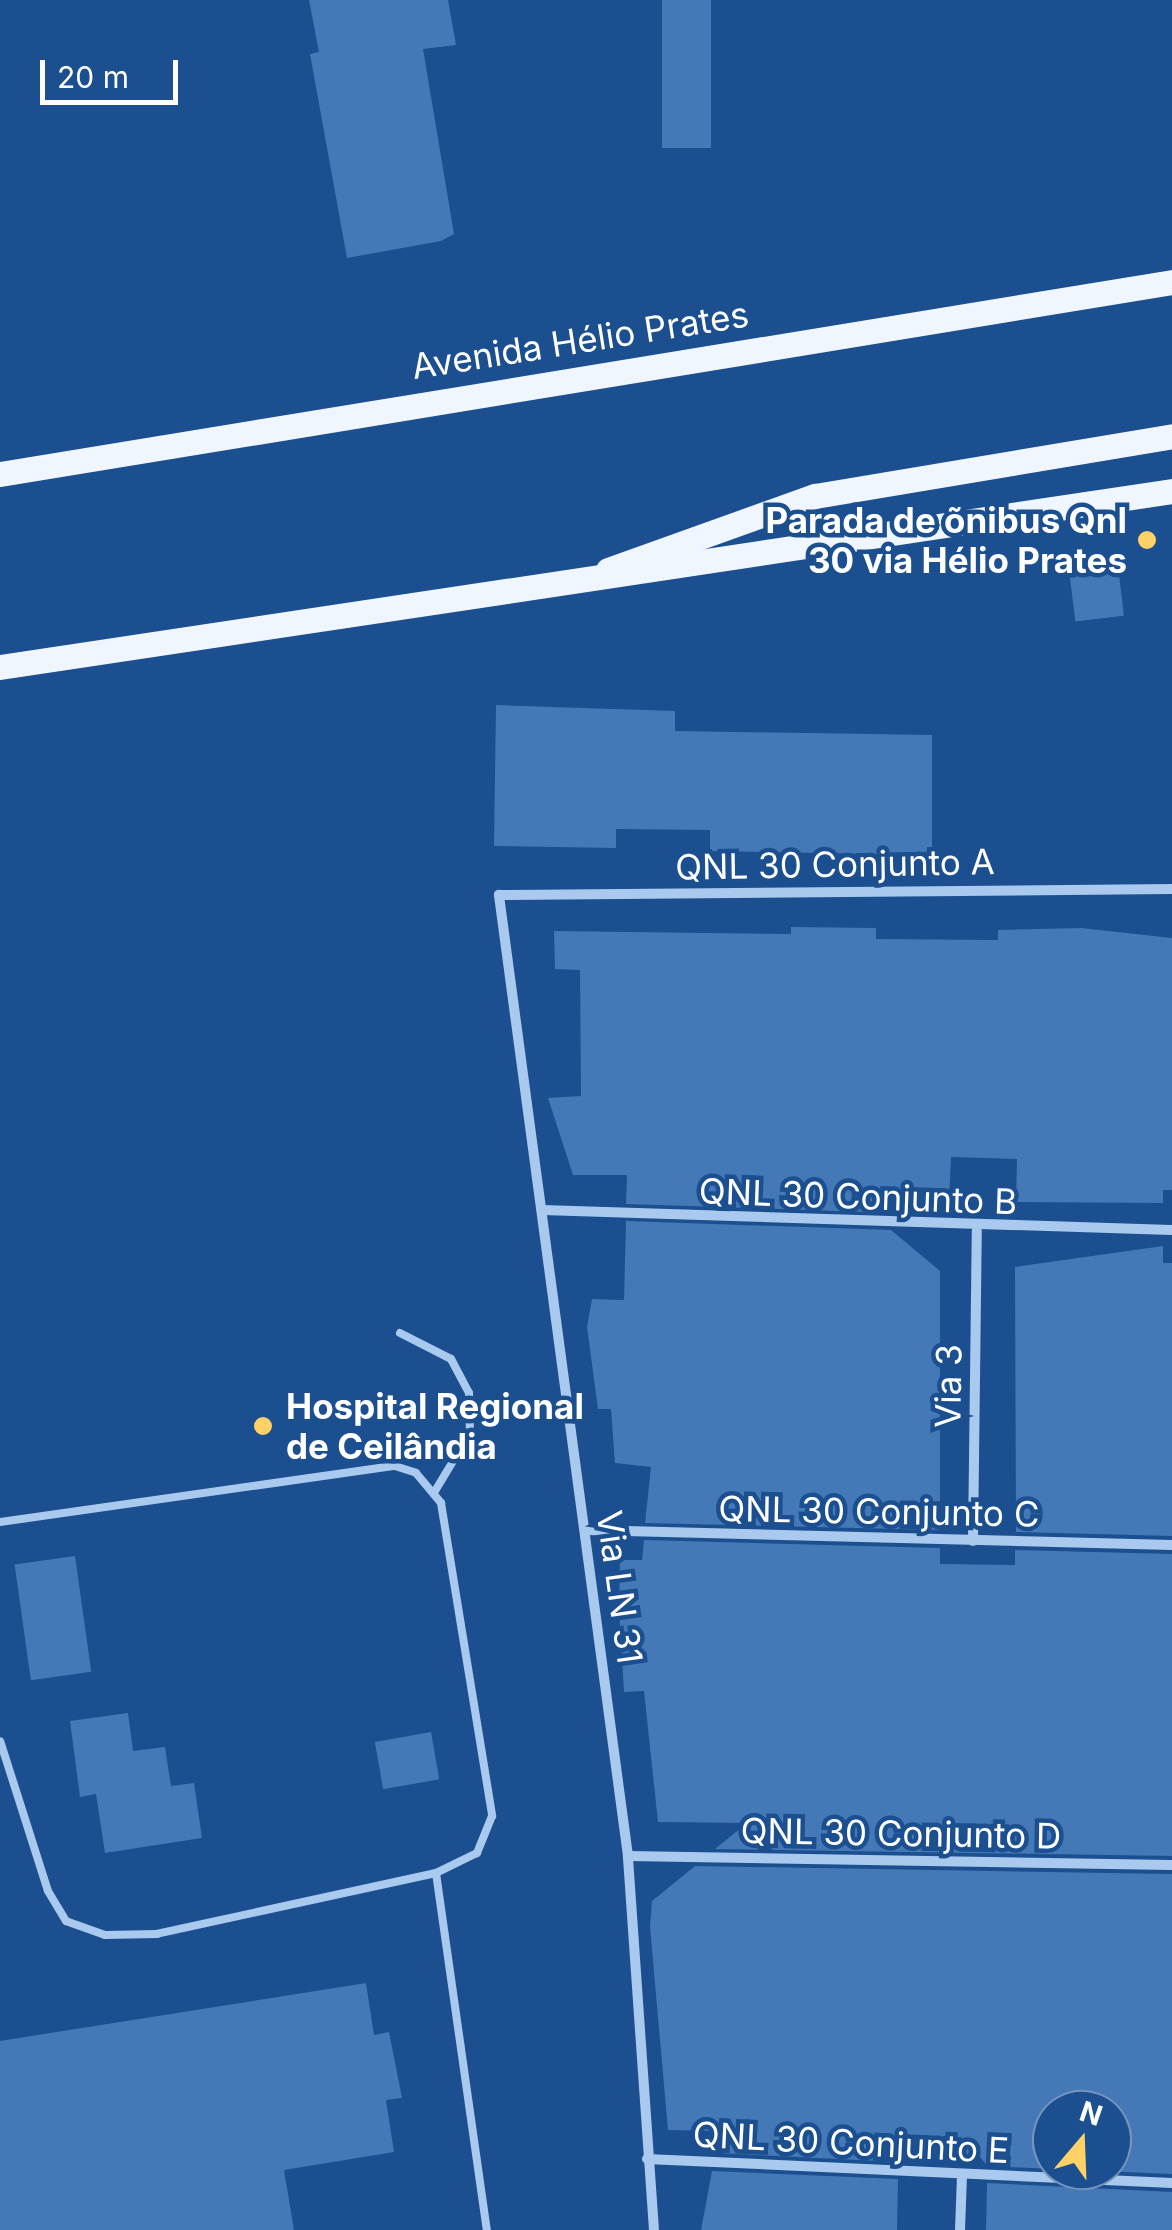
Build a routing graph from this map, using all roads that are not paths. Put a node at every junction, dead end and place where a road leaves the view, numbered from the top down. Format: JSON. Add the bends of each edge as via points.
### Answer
{"nodes":[{"id":1,"x":1172,"y":282,"type":"edge"},
{"id":2,"x":1172,"y":436,"type":"edge"},
{"id":3,"x":0,"y":474,"type":"edge"},
{"id":4,"x":1172,"y":491,"type":"edge"},
{"id":5,"x":571,"y":583,"type":"junction"},
{"id":6,"x":0,"y":666,"type":"edge"},
{"id":7,"x":1172,"y":889,"type":"edge"},
{"id":8,"x":499,"y":895,"type":"joint"},
{"id":9,"x":542,"y":1210,"type":"junction"},
{"id":10,"x":1172,"y":1230,"type":"edge"},
{"id":11,"x":977,"y":1231,"type":"junction"},
{"id":12,"x":400,"y":1333,"type":"dead end"},
{"id":13,"x":435,"y":1490,"type":"junction"},
{"id":14,"x":0,"y":1522,"type":"edge"},
{"id":15,"x":585,"y":1530,"type":"junction"},
{"id":16,"x":973,"y":1541,"type":"junction"},
{"id":17,"x":1172,"y":1544,"type":"edge"},
{"id":18,"x":0,"y":1740,"type":"edge"},
{"id":19,"x":628,"y":1856,"type":"junction"},
{"id":20,"x":1172,"y":1865,"type":"edge"},
{"id":21,"x":436,"y":1874,"type":"junction"},
{"id":22,"x":647,"y":2159,"type":"junction"},
{"id":23,"x":962,"y":2176,"type":"junction"},
{"id":24,"x":1172,"y":2183,"type":"edge"},
{"id":25,"x":487,"y":2230,"type":"edge"},
{"id":26,"x":654,"y":2230,"type":"edge"},
{"id":27,"x":960,"y":2230,"type":"edge"}],
"edges":[{"from":1,"to":3,"type":"main road","name":"Avenida Hélio Prates"},
{"from":2,"to":5,"type":"main road","via":[[815,496]]},
{"from":4,"to":5,"type":"main road"},
{"from":5,"to":6,"type":"main road"},
{"from":7,"to":8,"type":"street","name":"QNL 30 Conjunto A"},
{"from":8,"to":9,"type":"street","name":"Via LN 31"},
{"from":9,"to":11,"type":"street","name":"QNL 30 Conjunto B"},
{"from":9,"to":15,"type":"street","name":"Via LN 31"},
{"from":10,"to":11,"type":"street","name":"QNL 30 Conjunto B"},
{"from":11,"to":16,"type":"street","name":"Via 3"},
{"from":12,"to":13,"type":"lane","via":[[451,1359],[469,1393],[470,1433]]},
{"from":13,"to":14,"type":"lane","via":[[394,1466]]},
{"from":13,"to":21,"type":"lane","via":[[492,1816],[477,1853]]},
{"from":15,"to":16,"type":"street","name":"QNL 30 Conjunto C"},
{"from":15,"to":19,"type":"street","name":"Via LN 31"},
{"from":16,"to":17,"type":"street","name":"QNL 30 Conjunto C"},
{"from":18,"to":21,"type":"lane","via":[[48,1891],[66,1920],[105,1936],[157,1934]]},
{"from":19,"to":20,"type":"street","name":"QNL 30 Conjunto D"},
{"from":19,"to":22,"type":"street","name":"Via LN 31"},
{"from":21,"to":25,"type":"lane"},
{"from":22,"to":23,"type":"street","name":"QNL 30 Conjunto E"},
{"from":22,"to":26,"type":"street","name":"Via LN 31"},
{"from":23,"to":24,"type":"street","name":"QNL 30 Conjunto E"},
{"from":23,"to":27,"type":"street"}]}
